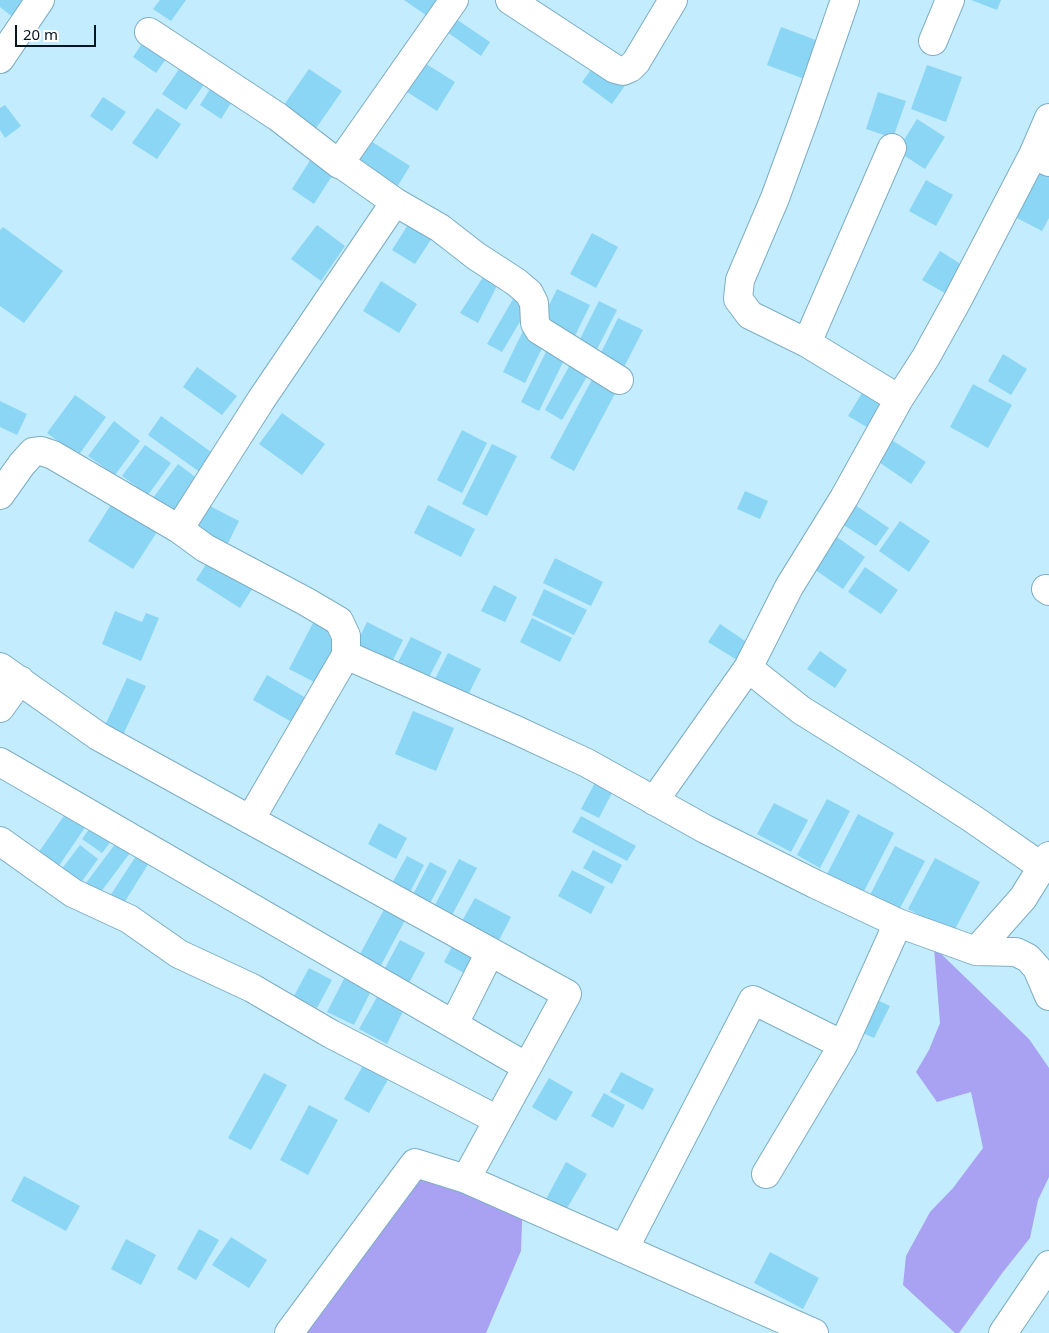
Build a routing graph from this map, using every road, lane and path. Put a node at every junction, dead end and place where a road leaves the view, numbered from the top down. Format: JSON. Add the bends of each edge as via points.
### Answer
{"nodes":[{"id":1,"x":40,"y":0,"type":"edge"},
{"id":2,"x":454,"y":0,"type":"edge"},
{"id":3,"x":510,"y":0,"type":"edge"},
{"id":4,"x":673,"y":0,"type":"edge"},
{"id":5,"x":845,"y":0,"type":"edge"},
{"id":6,"x":950,"y":0,"type":"edge"},
{"id":7,"x":149,"y":32,"type":"dead end"},
{"id":8,"x":933,"y":41,"type":"dead end"},
{"id":9,"x":0,"y":59,"type":"edge"},
{"id":10,"x":1049,"y":118,"type":"edge"},
{"id":11,"x":892,"y":148,"type":"dead end"},
{"id":12,"x":1041,"y":159,"type":"edge"},
{"id":13,"x":339,"y":164,"type":"junction"},
{"id":14,"x":395,"y":202,"type":"junction"},
{"id":15,"x":807,"y":343,"type":"junction"},
{"id":16,"x":619,"y":380,"type":"dead end"},
{"id":17,"x":899,"y":399,"type":"junction"},
{"id":18,"x":0,"y":496,"type":"edge"},
{"id":19,"x":179,"y":529,"type":"junction"},
{"id":20,"x":346,"y":655,"type":"junction"},
{"id":21,"x":748,"y":668,"type":"junction"},
{"id":22,"x":10,"y":673,"type":"edge"},
{"id":23,"x":0,"y":708,"type":"edge"},
{"id":24,"x":0,"y":762,"type":"edge"},
{"id":25,"x":654,"y":801,"type":"junction"},
{"id":26,"x":250,"y":820,"type":"junction"},
{"id":27,"x":0,"y":841,"type":"edge"},
{"id":28,"x":1046,"y":862,"type":"edge"},
{"id":29,"x":898,"y":922,"type":"junction"},
{"id":30,"x":976,"y":951,"type":"junction"},
{"id":31,"x":490,"y":952,"type":"junction"},
{"id":32,"x":1049,"y":996,"type":"edge"},
{"id":33,"x":454,"y":1024,"type":"junction"},
{"id":34,"x":843,"y":1045,"type":"junction"},
{"id":35,"x":527,"y":1067,"type":"junction"},
{"id":36,"x":498,"y":1120,"type":"junction"},
{"id":37,"x":766,"y":1174,"type":"dead end"},
{"id":38,"x":466,"y":1179,"type":"junction"},
{"id":39,"x":624,"y":1249,"type":"junction"},
{"id":40,"x":1049,"y":1265,"type":"edge"},
{"id":41,"x":289,"y":1333,"type":"edge"},
{"id":42,"x":814,"y":1333,"type":"edge"},
{"id":43,"x":1003,"y":1333,"type":"edge"}],
"edges":[{"from":1,"to":9,"type":"street"},
{"from":2,"to":13,"type":"street"},
{"from":3,"to":4,"type":"street","via":[[615,69],[623,71],[636,62]]},
{"from":5,"to":15,"type":"street","via":[[775,198],[740,280],[738,299],[750,315]]},
{"from":6,"to":8,"type":"street"},
{"from":7,"to":13,"type":"street","via":[[278,117]]},
{"from":10,"to":12,"type":"street"},
{"from":11,"to":15,"type":"street"},
{"from":12,"to":17,"type":"street"},
{"from":13,"to":14,"type":"street"},
{"from":14,"to":16,"type":"street","via":[[440,228],[530,293],[539,330]]},
{"from":14,"to":19,"type":"street","via":[[261,400]]},
{"from":15,"to":17,"type":"street"},
{"from":17,"to":21,"type":"street","via":[[844,498],[789,587]]},
{"from":18,"to":19,"type":"street","via":[[22,464],[34,452],[41,451],[53,454]]},
{"from":19,"to":20,"type":"street","via":[[205,548],[339,621],[346,636]]},
{"from":20,"to":25,"type":"street","via":[[587,763]]},
{"from":20,"to":26,"type":"street"},
{"from":21,"to":25,"type":"street"},
{"from":21,"to":28,"type":"street","via":[[801,710]]},
{"from":22,"to":23,"type":"street"},
{"from":22,"to":26,"type":"street","via":[[98,736]]},
{"from":24,"to":33,"type":"street"},
{"from":25,"to":29,"type":"street","via":[[815,884]]},
{"from":26,"to":31,"type":"street"},
{"from":27,"to":36,"type":"street","via":[[73,893],[130,919],[179,954],[252,988],[332,1034]]},
{"from":28,"to":30,"type":"street","via":[[1023,898]]},
{"from":29,"to":30,"type":"street"},
{"from":29,"to":34,"type":"street"},
{"from":30,"to":32,"type":"street","via":[[1016,952],[1028,958],[1037,968]]},
{"from":31,"to":33,"type":"street"},
{"from":31,"to":35,"type":"street","via":[[567,994]]},
{"from":33,"to":35,"type":"street"},
{"from":34,"to":37,"type":"street"},
{"from":34,"to":39,"type":"street","via":[[753,1000]]},
{"from":35,"to":36,"type":"street"},
{"from":36,"to":38,"type":"street"},
{"from":38,"to":39,"type":"street"},
{"from":38,"to":41,"type":"street","via":[[415,1163]]},
{"from":39,"to":42,"type":"street"},
{"from":40,"to":43,"type":"street"}]}
